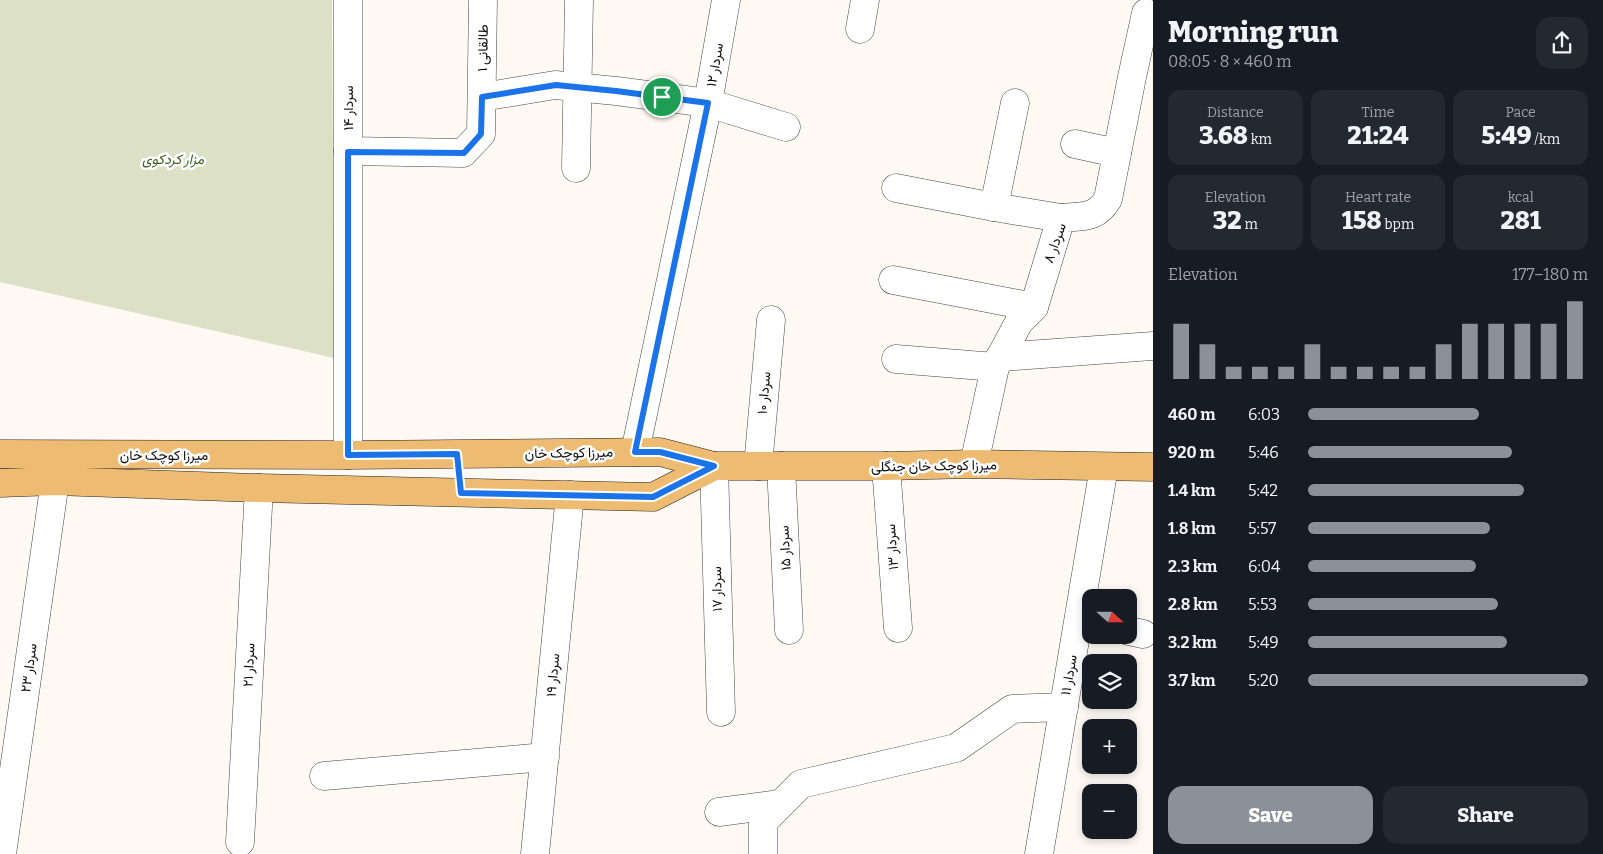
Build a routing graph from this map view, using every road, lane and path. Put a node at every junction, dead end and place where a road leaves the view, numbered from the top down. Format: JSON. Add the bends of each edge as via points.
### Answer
{"nodes":[{"id":1,"x":348,"y":0,"type":"edge"},
{"id":2,"x":483,"y":0,"type":"edge"},
{"id":3,"x":579,"y":0,"type":"edge"},
{"id":4,"x":726,"y":0,"type":"edge"},
{"id":5,"x":865,"y":0,"type":"edge"},
{"id":6,"x":1146,"y":13,"type":"dead end"},
{"id":7,"x":860,"y":29,"type":"dead end"},
{"id":8,"x":1142,"y":79,"type":"edge"},
{"id":9,"x":578,"y":87,"type":"junction"},
{"id":10,"x":482,"y":97,"type":"junction"},
{"id":11,"x":708,"y":103,"type":"junction"},
{"id":12,"x":1015,"y":103,"type":"dead end"},
{"id":13,"x":786,"y":127,"type":"dead end"},
{"id":14,"x":1075,"y":144,"type":"dead end"},
{"id":15,"x":348,"y":152,"type":"junction"},
{"id":16,"x":1117,"y":153,"type":"junction"},
{"id":17,"x":576,"y":168,"type":"dead end"},
{"id":18,"x":896,"y":188,"type":"dead end"},
{"id":19,"x":994,"y":207,"type":"junction"},
{"id":20,"x":1062,"y":218,"type":"junction"},
{"id":21,"x":893,"y":280,"type":"dead end"},
{"id":22,"x":1034,"y":307,"type":"junction"},
{"id":23,"x":771,"y":320,"type":"dead end"},
{"id":24,"x":1153,"y":346,"type":"edge"},
{"id":25,"x":896,"y":359,"type":"dead end"},
{"id":26,"x":998,"y":362,"type":"junction"},
{"id":27,"x":635,"y":452,"type":"junction"},
{"id":28,"x":0,"y":454,"type":"edge"},
{"id":29,"x":457,"y":454,"type":"junction"},
{"id":30,"x":348,"y":455,"type":"junction"},
{"id":31,"x":974,"y":464,"type":"junction"},
{"id":32,"x":714,"y":466,"type":"junction"},
{"id":33,"x":769,"y":466,"type":"junction"},
{"id":34,"x":886,"y":466,"type":"junction"},
{"id":35,"x":1104,"y":467,"type":"junction"},
{"id":36,"x":1153,"y":467,"type":"edge"},
{"id":37,"x":55,"y":481,"type":"junction"},
{"id":38,"x":0,"y":483,"type":"edge"},
{"id":39,"x":259,"y":488,"type":"junction"},
{"id":40,"x":461,"y":493,"type":"junction"},
{"id":41,"x":570,"y":495,"type":"junction"},
{"id":42,"x":1089,"y":589,"type":"edge"},
{"id":43,"x":898,"y":628,"type":"dead end"},
{"id":44,"x":789,"y":630,"type":"dead end"},
{"id":45,"x":1082,"y":635,"type":"edge"},
{"id":46,"x":1064,"y":707,"type":"junction"},
{"id":47,"x":720,"y":712,"type":"dead end"},
{"id":48,"x":546,"y":757,"type":"junction"},
{"id":49,"x":324,"y":776,"type":"dead end"},
{"id":50,"x":780,"y":804,"type":"junction"},
{"id":51,"x":719,"y":812,"type":"dead end"},
{"id":52,"x":240,"y":842,"type":"dead end"},
{"id":53,"x":763,"y":853,"type":"edge"},
{"id":54,"x":2,"y":854,"type":"edge"},
{"id":55,"x":535,"y":854,"type":"edge"},
{"id":56,"x":1039,"y":854,"type":"edge"}],
"edges":[{"from":1,"to":15,"type":"street","name":"سردار ۱۴"},
{"from":2,"to":10,"type":"street","name":"طالقانی ۱"},
{"from":3,"to":9,"type":"street"},
{"from":4,"to":11,"type":"street","name":"سردار ۱۲"},
{"from":5,"to":7,"type":"street"},
{"from":6,"to":8,"type":"street","name":"سردار ۸"},
{"from":8,"to":16,"type":"street","name":"سردار ۸"},
{"from":9,"to":10,"type":"street","via":[[556,85]]},
{"from":9,"to":11,"type":"street"},
{"from":9,"to":17,"type":"street"},
{"from":10,"to":15,"type":"street","name":"طالقانی ۱","via":[[481,134],[464,153]]},
{"from":11,"to":13,"type":"street"},
{"from":11,"to":27,"type":"street","name":"سردار ۱۲"},
{"from":12,"to":19,"type":"street"},
{"from":14,"to":16,"type":"street"},
{"from":15,"to":30,"type":"street","name":"سردار ۱۴"},
{"from":16,"to":20,"type":"street","name":"سردار ۸","via":[[1108,199],[1102,209],[1093,215]]},
{"from":18,"to":19,"type":"street"},
{"from":19,"to":20,"type":"street"},
{"from":20,"to":22,"type":"street","name":"سردار ۸"},
{"from":21,"to":22,"type":"street"},
{"from":22,"to":26,"type":"street","name":"سردار ۸","via":[[1019,322]]},
{"from":23,"to":33,"type":"street","name":"سردار ۱۰"},
{"from":24,"to":26,"type":"street"},
{"from":25,"to":26,"type":"street"},
{"from":26,"to":31,"type":"street","name":"سردار ۸"},
{"from":27,"to":29,"type":"main road","name":"میرزا کوچک خان"},
{"from":27,"to":32,"type":"main road","name":"میرزا کوچک خان","via":[[660,452]]},
{"from":28,"to":30,"type":"main road","name":"میرزا کوچک خان"},
{"from":29,"to":30,"type":"main road","name":"میرزا کوچک خان"},
{"from":29,"to":40,"type":"main road"},
{"from":31,"to":34,"type":"main road","name":"میرزا کوچک خان جنگلی"},
{"from":31,"to":35,"type":"main road","name":"میرزا کوچک خان جنگلی"},
{"from":32,"to":33,"type":"main road","name":"میرزا کوچک خان جنگلی"},
{"from":32,"to":41,"type":"main road","name":"میرزا کوچک خان","via":[[653,497]]},
{"from":32,"to":47,"type":"street","name":"سردار ۱۷"},
{"from":33,"to":34,"type":"main road","name":"میرزا کوچک خان جنگلی"},
{"from":33,"to":44,"type":"street","name":"سردار ۱۵"},
{"from":34,"to":43,"type":"street","name":"سردار ۱۳"},
{"from":35,"to":36,"type":"main road","name":"میرزا کوچک خان جنگلی"},
{"from":35,"to":42,"type":"street","name":"سردار ۱۱"},
{"from":37,"to":38,"type":"main road","name":"میرزا کوچک خان"},
{"from":37,"to":39,"type":"main road","name":"میرزا کوچک خان"},
{"from":37,"to":54,"type":"street","name":"سردار ۲۳"},
{"from":39,"to":40,"type":"main road","name":"میرزا کوچک خان"},
{"from":39,"to":52,"type":"street","name":"سردار ۲۱"},
{"from":40,"to":41,"type":"main road","name":"میرزا کوچک خان"},
{"from":41,"to":48,"type":"street","name":"سردار ۱۹"},
{"from":45,"to":46,"type":"street","name":"سردار ۱۱"},
{"from":46,"to":50,"type":"street","via":[[1012,709],[956,748],[801,784]]},
{"from":46,"to":56,"type":"street","name":"سردار ۱۱"},
{"from":48,"to":49,"type":"street"},
{"from":48,"to":55,"type":"street","name":"سردار ۱۹"},
{"from":50,"to":51,"type":"street"},
{"from":50,"to":53,"type":"street","via":[[763,822]]}]}
